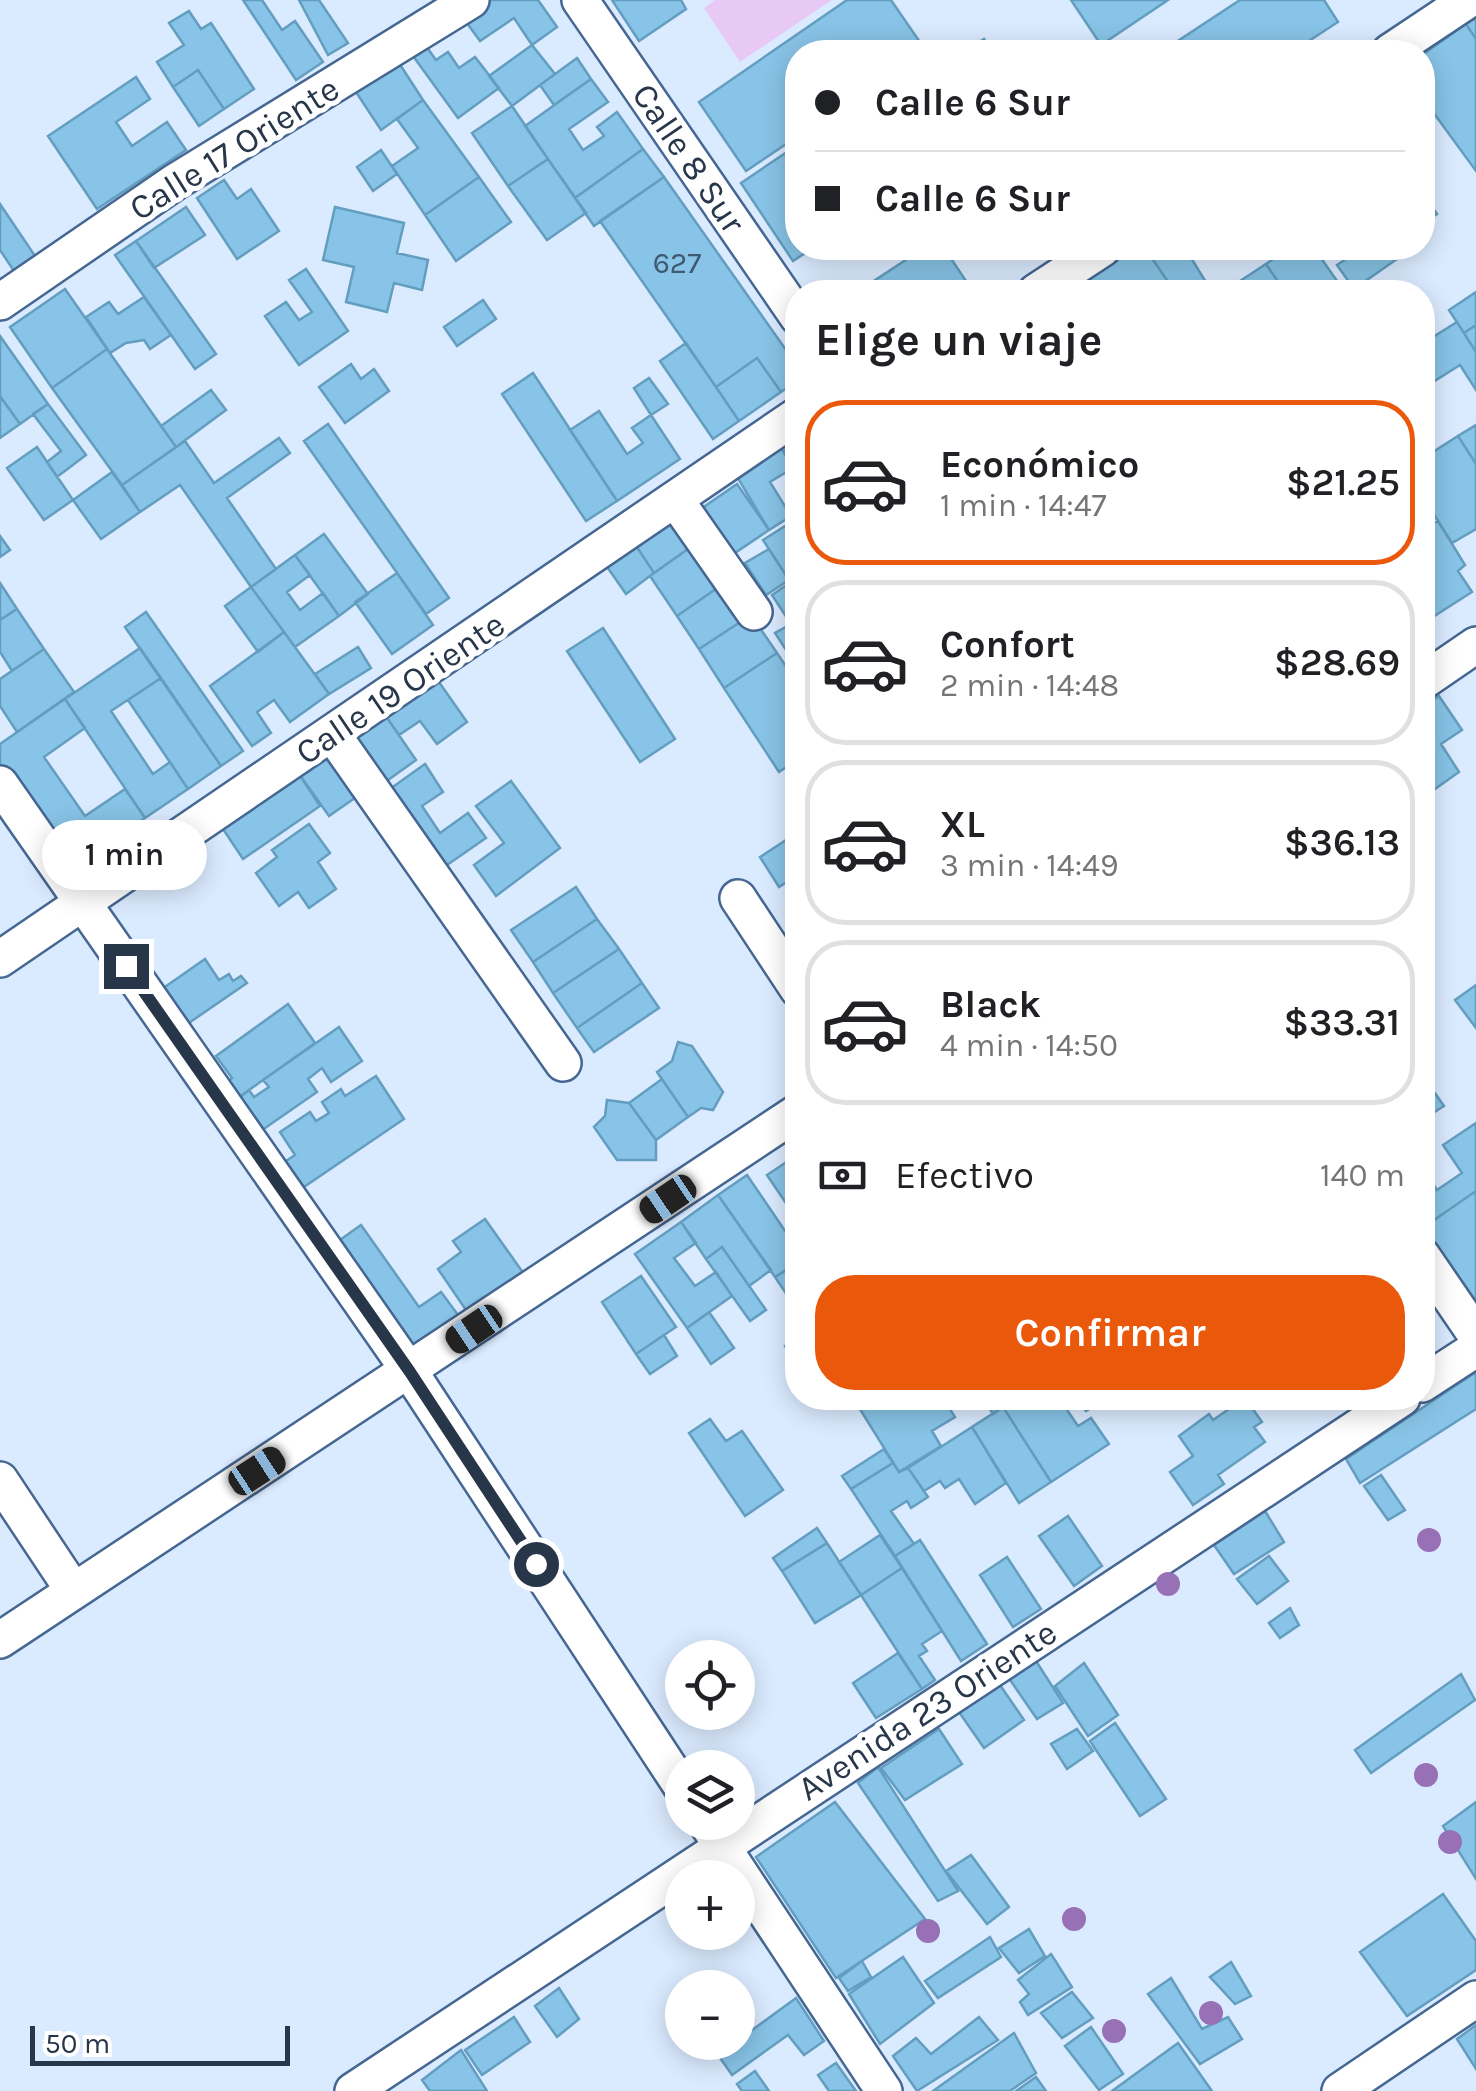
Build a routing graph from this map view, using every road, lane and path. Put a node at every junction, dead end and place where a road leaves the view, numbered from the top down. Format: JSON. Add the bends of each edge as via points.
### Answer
{"nodes":[{"id":1,"x":471,"y":0,"type":"edge"},
{"id":2,"x":580,"y":0,"type":"edge"},
{"id":3,"x":1468,"y":0,"type":"edge"},
{"id":4,"x":1408,"y":40,"type":"edge"},
{"id":5,"x":1084,"y":260,"type":"edge"},
{"id":6,"x":1054,"y":280,"type":"edge"},
{"id":7,"x":785,"y":297,"type":"edge"},
{"id":8,"x":0,"y":302,"type":"edge"},
{"id":9,"x":785,"y":424,"type":"edge"},
{"id":10,"x":675,"y":499,"type":"junction"},
{"id":11,"x":754,"y":612,"type":"dead end"},
{"id":12,"x":1476,"y":645,"type":"edge"},
{"id":13,"x":1435,"y":673,"type":"edge"},
{"id":14,"x":332,"y":735,"type":"junction"},
{"id":15,"x":0,"y":784,"type":"edge"},
{"id":16,"x":738,"y":898,"type":"dead end"},
{"id":17,"x":82,"y":903,"type":"junction"},
{"id":18,"x":0,"y":958,"type":"edge"},
{"id":19,"x":785,"y":969,"type":"edge"},
{"id":20,"x":562,"y":1063,"type":"dead end"},
{"id":21,"x":785,"y":1121,"type":"edge"},
{"id":22,"x":1435,"y":1275,"type":"edge"},
{"id":23,"x":1476,"y":1334,"type":"edge"},
{"id":24,"x":1476,"y":1349,"type":"edge"},
{"id":25,"x":410,"y":1372,"type":"junction"},
{"id":26,"x":1435,"y":1376,"type":"edge"},
{"id":27,"x":1383,"y":1410,"type":"edge"},
{"id":28,"x":0,"y":1480,"type":"edge"},
{"id":29,"x":74,"y":1590,"type":"junction"},
{"id":30,"x":0,"y":1640,"type":"edge"},
{"id":31,"x":665,"y":1761,"type":"edge"},
{"id":32,"x":755,"y":1807,"type":"edge"},
{"id":33,"x":705,"y":1840,"type":"edge"},
{"id":34,"x":717,"y":1840,"type":"edge"},
{"id":35,"x":1476,"y":1999,"type":"edge"},
{"id":36,"x":353,"y":2091,"type":"edge"},
{"id":37,"x":884,"y":2091,"type":"edge"},
{"id":38,"x":1340,"y":2091,"type":"edge"}],
"edges":[{"from":1,"to":8,"type":"street","name":"Calle 17 Oriente","via":[[175,182]]},
{"from":2,"to":7,"type":"street","name":"Calle 8 Sur"},
{"from":3,"to":4,"type":"street"},
{"from":5,"to":6,"type":"street"},
{"from":9,"to":10,"type":"street","name":"Calle 19 Oriente"},
{"from":10,"to":11,"type":"street"},
{"from":10,"to":14,"type":"street","name":"Calle 19 Oriente"},
{"from":12,"to":13,"type":"street"},
{"from":14,"to":17,"type":"street","name":"Calle 19 Oriente"},
{"from":14,"to":20,"type":"street"},
{"from":15,"to":17,"type":"street"},
{"from":16,"to":19,"type":"street"},
{"from":17,"to":18,"type":"street","name":"Calle 19 Oriente"},
{"from":17,"to":25,"type":"street"},
{"from":21,"to":25,"type":"street"},
{"from":22,"to":23,"type":"street"},
{"from":24,"to":26,"type":"street"},
{"from":25,"to":29,"type":"street"},
{"from":25,"to":31,"type":"street"},
{"from":27,"to":32,"type":"street","name":"Avenida 23 Oriente"},
{"from":28,"to":29,"type":"street"},
{"from":29,"to":30,"type":"street"},
{"from":33,"to":36,"type":"street","name":"Avenida 23 Oriente"},
{"from":34,"to":37,"type":"street"},
{"from":35,"to":38,"type":"street"}]}
